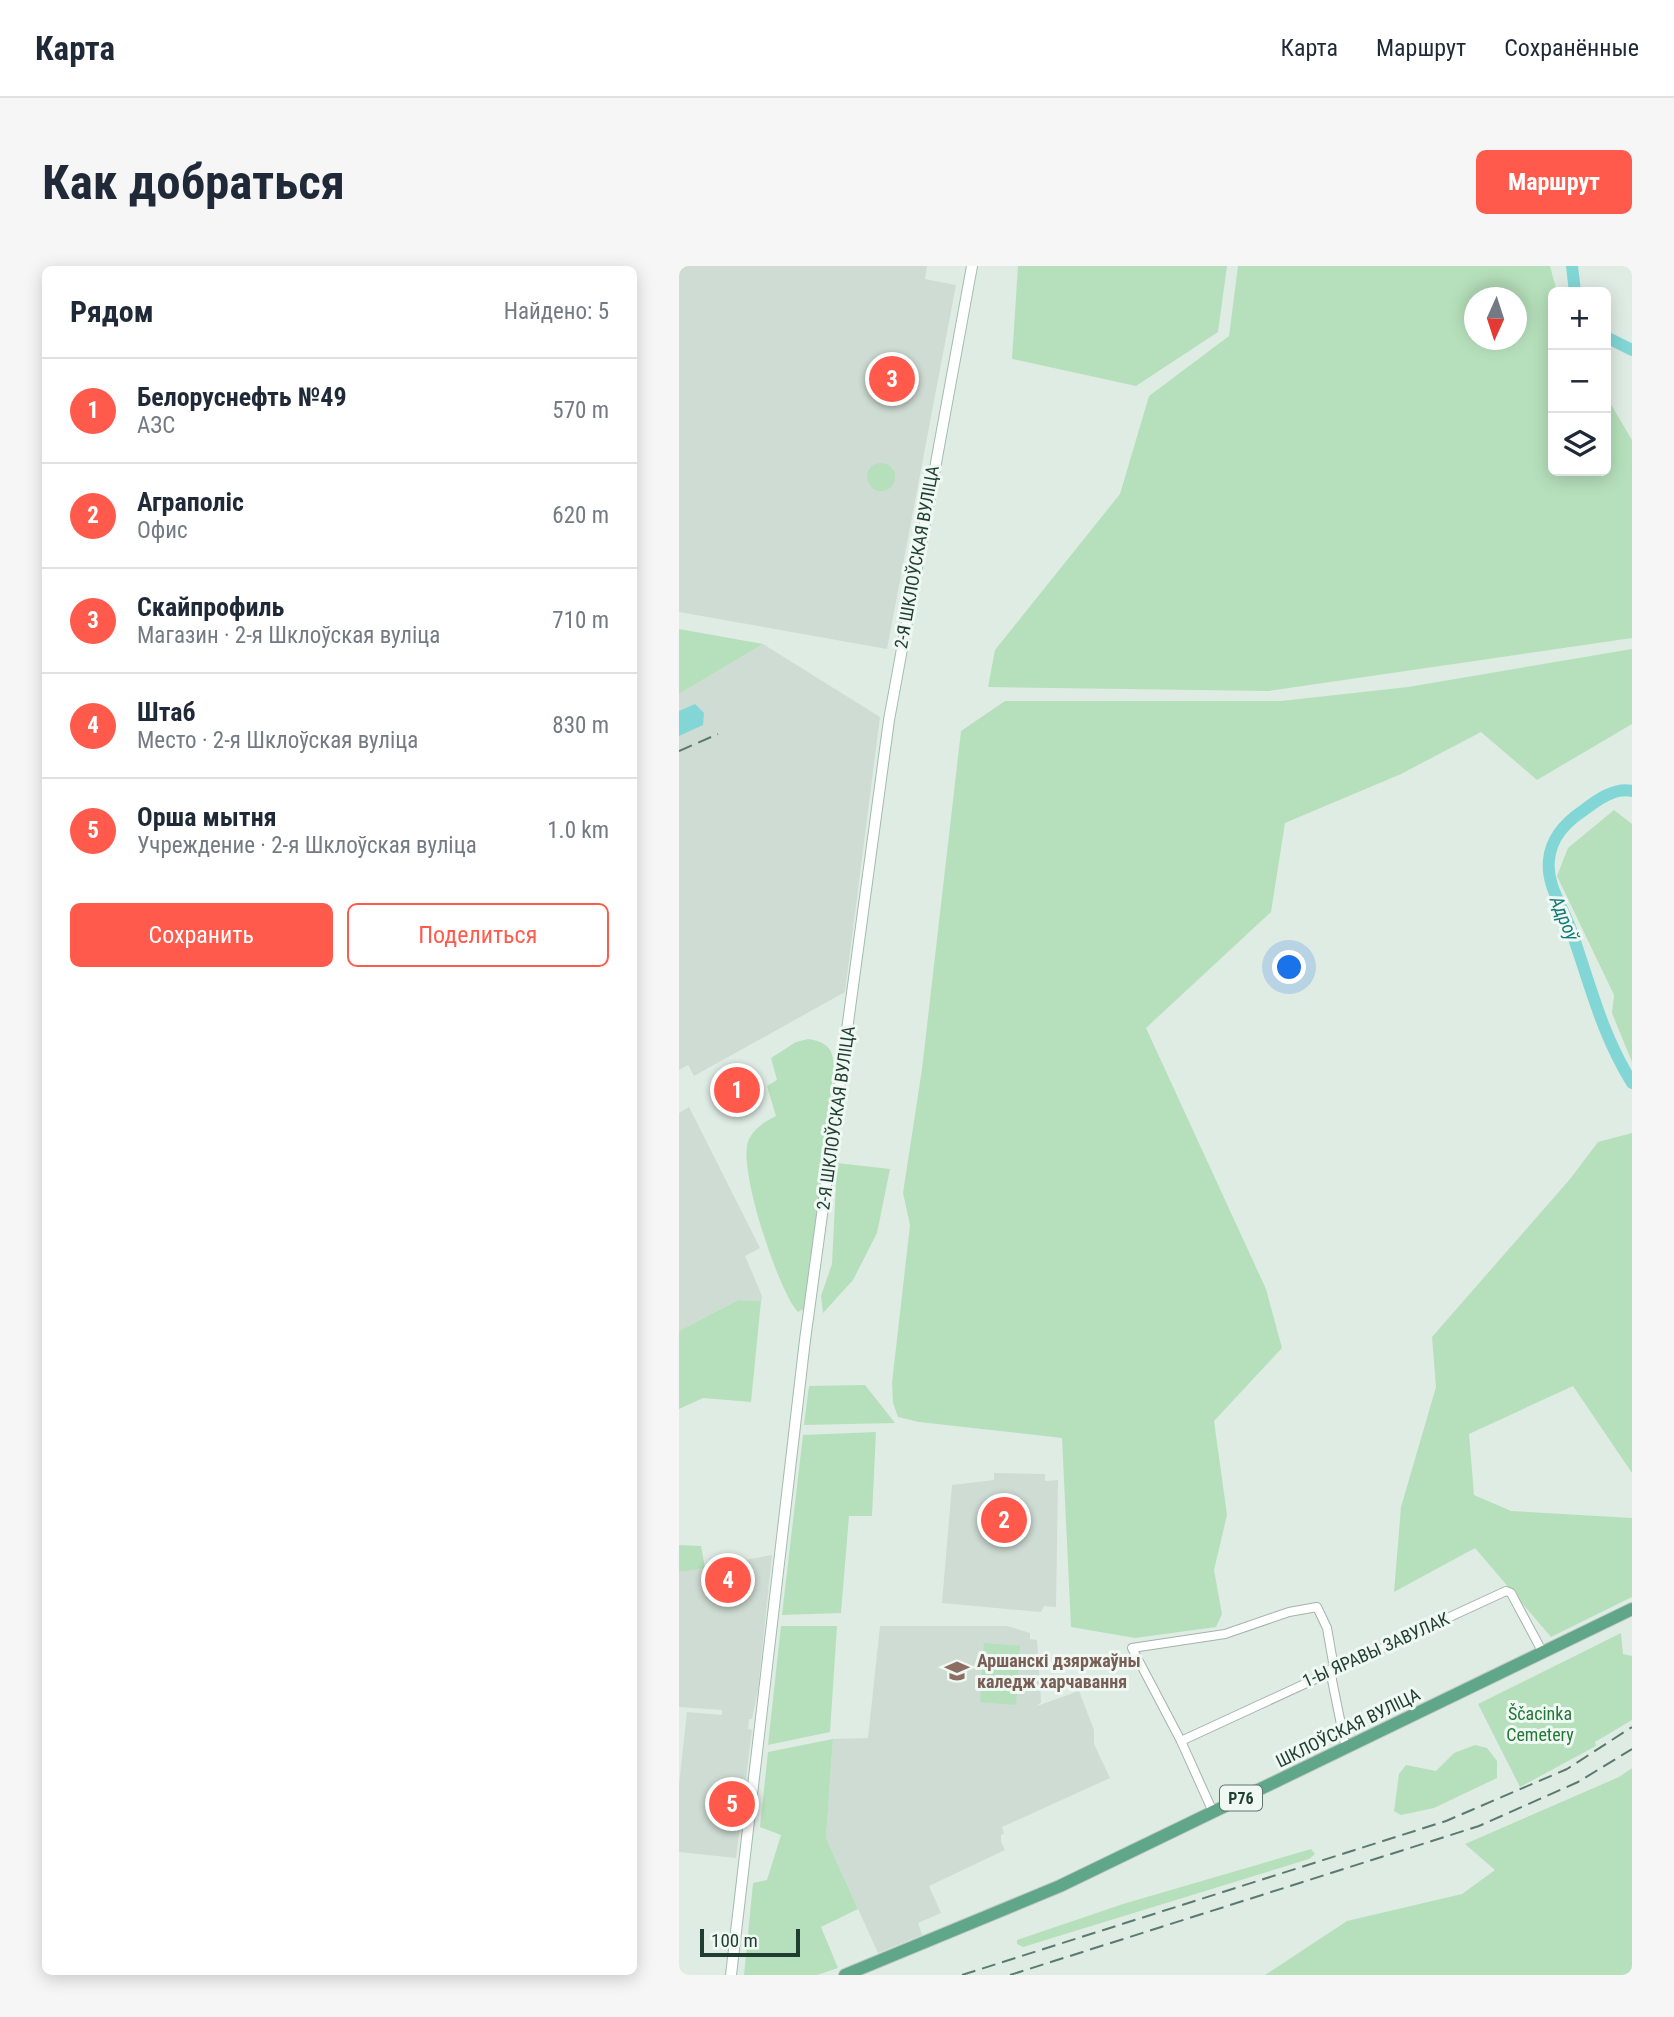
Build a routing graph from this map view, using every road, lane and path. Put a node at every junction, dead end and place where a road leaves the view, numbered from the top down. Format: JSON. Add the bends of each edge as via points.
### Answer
{"nodes":[{"id":1,"x":972,"y":266,"type":"edge"},
{"id":2,"x":1632,"y":1609,"type":"edge"},
{"id":3,"x":1543,"y":1653,"type":"junction"},
{"id":4,"x":1332,"y":1669,"type":"junction"},
{"id":5,"x":1181,"y":1741,"type":"junction"},
{"id":6,"x":1346,"y":1749,"type":"junction"},
{"id":7,"x":1213,"y":1812,"type":"junction"},
{"id":8,"x":731,"y":1975,"type":"edge"},
{"id":9,"x":845,"y":1975,"type":"edge"}],
"edges":[{"from":1,"to":8,"type":"street","name":"2-Я ШКЛОЎСКАЯ ВУЛІЦА","via":[[889,720],[806,1330]]},
{"from":2,"to":3,"type":"main road","name":"ШКЛОЎСКАЯ ВУЛІЦА","number":"Р76"},
{"from":3,"to":4,"type":"street","name":"1-Ы ЯРАВЫ ЗАВУЛАК","via":[[1506,1591]]},
{"from":3,"to":6,"type":"main road","name":"ШКЛОЎСКАЯ ВУЛІЦА","number":"Р76"},
{"from":4,"to":5,"type":"street","name":"1-Ы ЯРАВЫ ЗАВУЛАК"},
{"from":4,"to":5,"type":"street","via":[[1327,1628],[1317,1607],[1225,1634],[1132,1648]]},
{"from":4,"to":6,"type":"street"},
{"from":5,"to":7,"type":"street"},
{"from":6,"to":7,"type":"main road","name":"ШКЛОЎСКАЯ ВУЛІЦА","number":"Р76"},
{"from":7,"to":9,"type":"main road","name":"ШКЛОЎСКАЯ ВУЛІЦА","number":"Р76","via":[[1060,1886]]}]}
